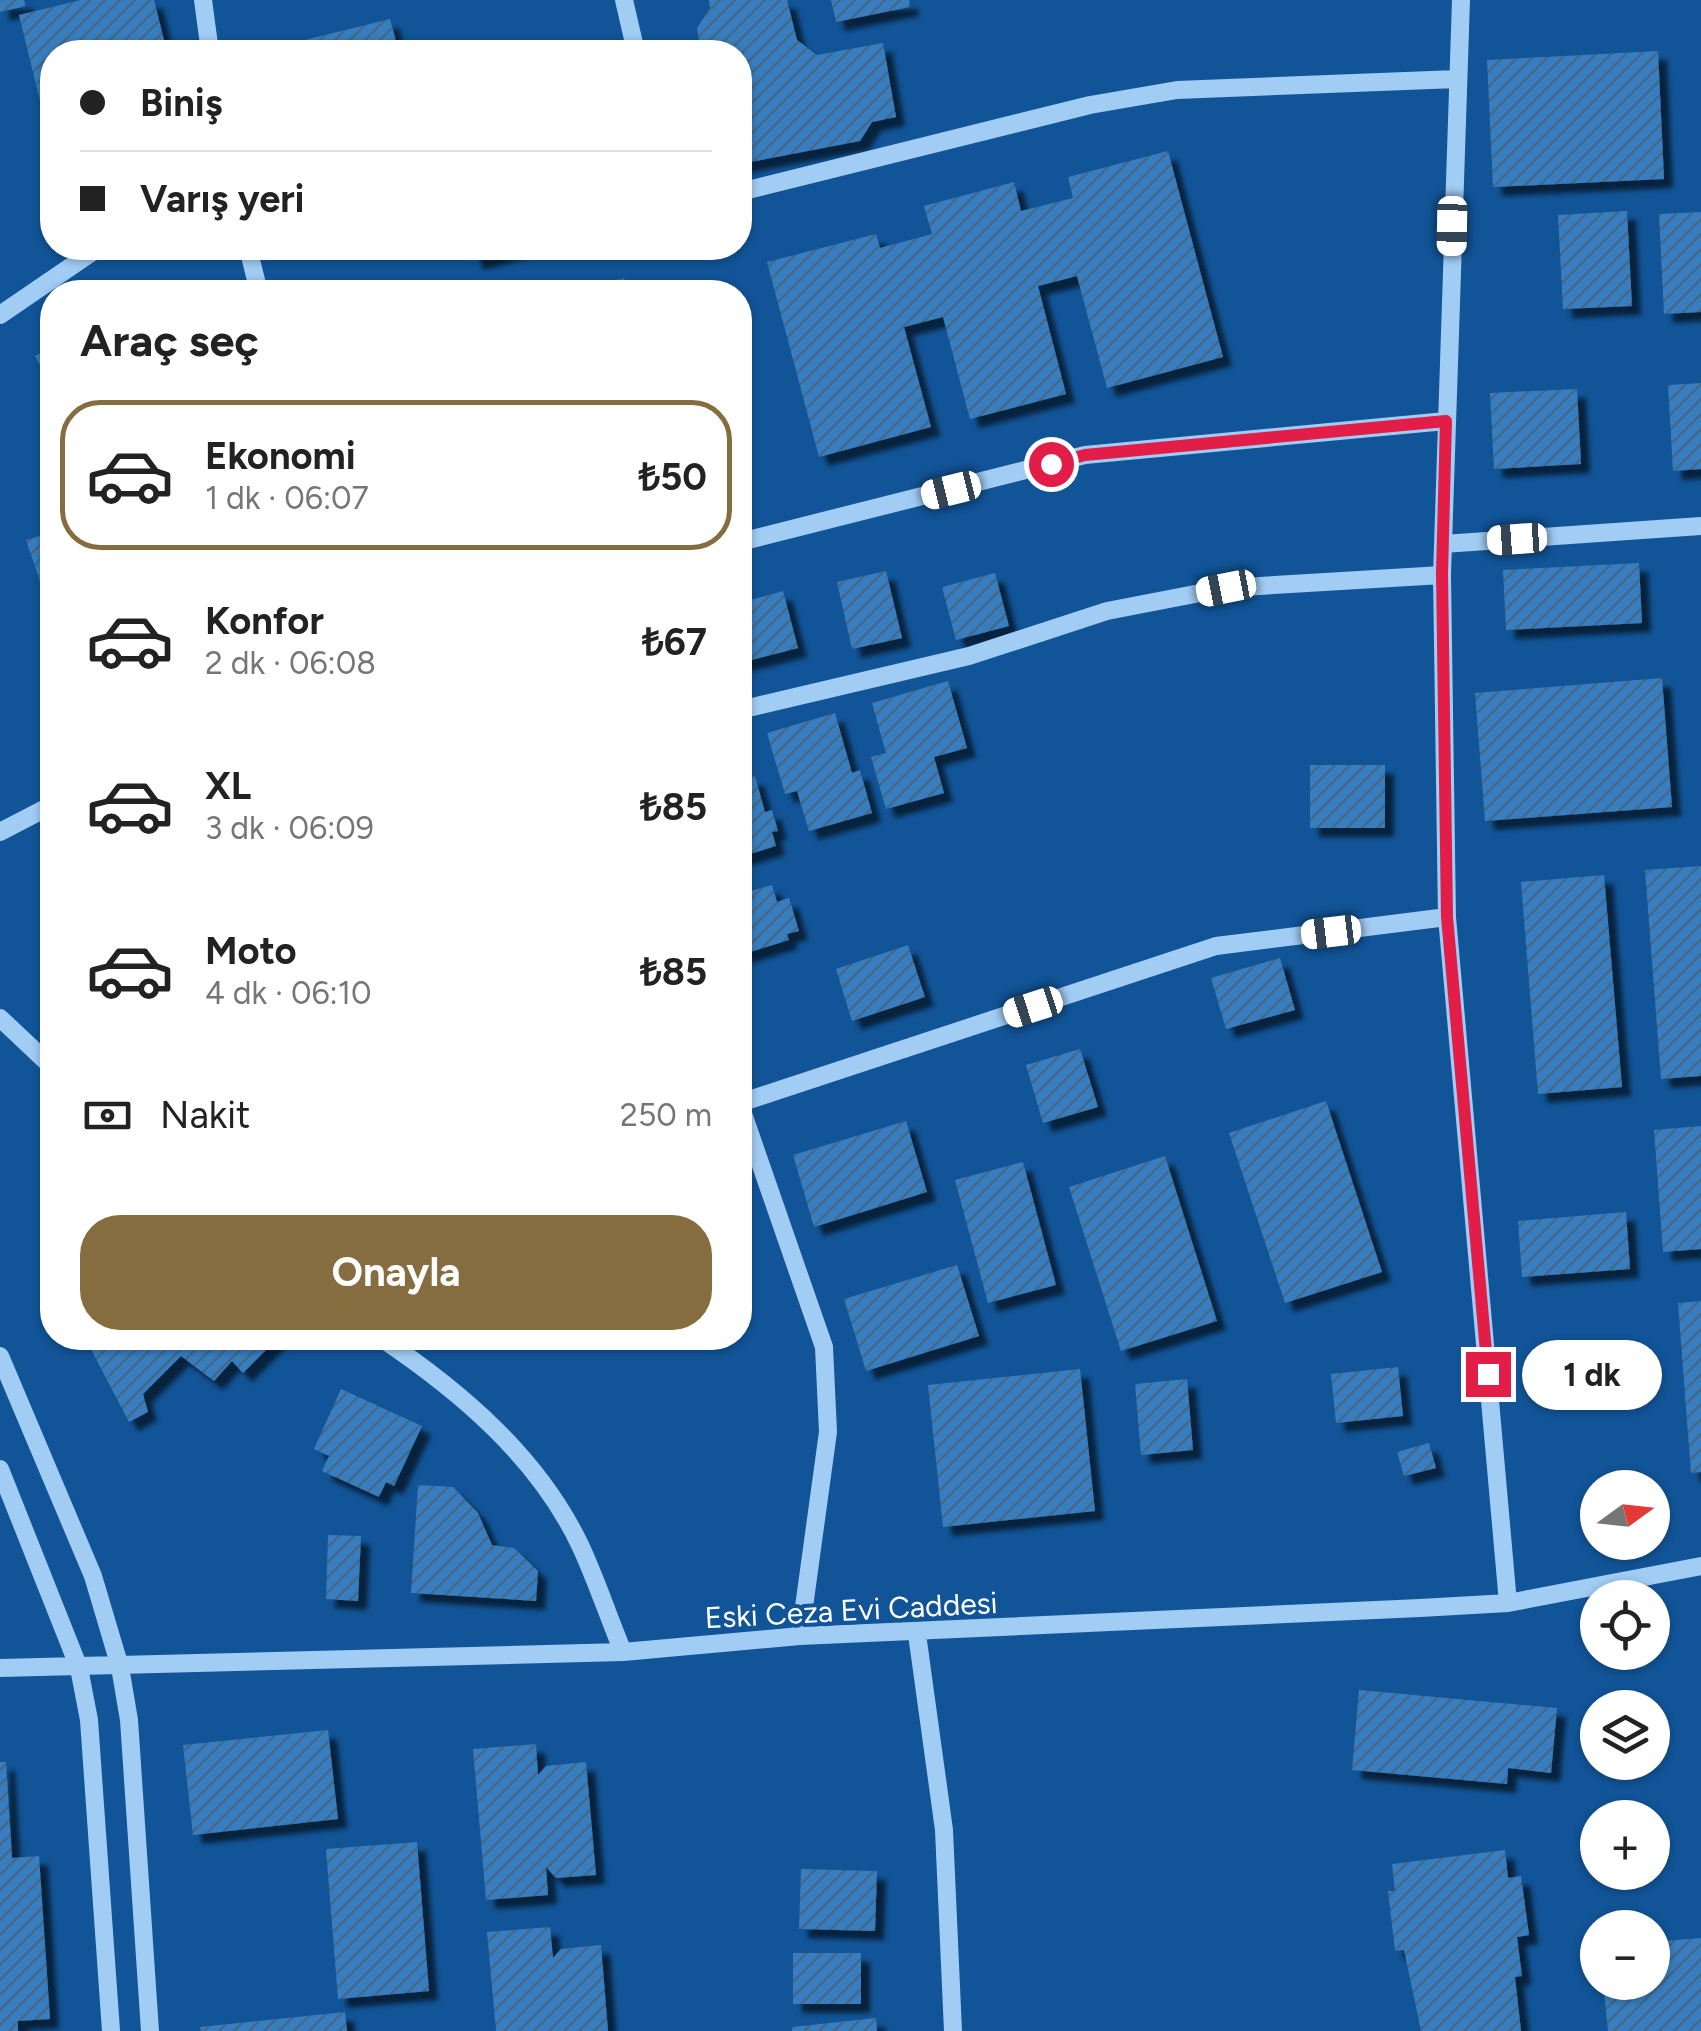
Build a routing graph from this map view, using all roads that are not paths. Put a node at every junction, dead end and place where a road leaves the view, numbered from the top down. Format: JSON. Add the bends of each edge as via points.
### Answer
{"nodes":[{"id":1,"x":204,"y":0,"type":"edge"},
{"id":2,"x":624,"y":0,"type":"edge"},
{"id":3,"x":1461,"y":0,"type":"edge"},
{"id":4,"x":209,"y":40,"type":"edge"},
{"id":5,"x":633,"y":40,"type":"edge"},
{"id":6,"x":1458,"y":79,"type":"junction"},
{"id":7,"x":752,"y":189,"type":"edge"},
{"id":8,"x":80,"y":260,"type":"edge"},
{"id":9,"x":51,"y":280,"type":"edge"},
{"id":10,"x":40,"y":288,"type":"edge"},
{"id":11,"x":0,"y":315,"type":"edge"},
{"id":12,"x":1446,"y":421,"type":"junction"},
{"id":13,"x":1701,"y":526,"type":"edge"},
{"id":14,"x":752,"y":539,"type":"edge"},
{"id":15,"x":1443,"y":544,"type":"junction"},
{"id":16,"x":1442,"y":574,"type":"junction"},
{"id":17,"x":752,"y":707,"type":"edge"},
{"id":18,"x":40,"y":812,"type":"edge"},
{"id":19,"x":0,"y":832,"type":"edge"},
{"id":20,"x":1447,"y":917,"type":"junction"},
{"id":21,"x":0,"y":1018,"type":"edge"},
{"id":22,"x":40,"y":1056,"type":"edge"},
{"id":23,"x":752,"y":1100,"type":"edge"},
{"id":24,"x":752,"y":1139,"type":"edge"},
{"id":25,"x":399,"y":1350,"type":"edge"},
{"id":26,"x":0,"y":1356,"type":"edge"},
{"id":27,"x":0,"y":1469,"type":"edge"},
{"id":28,"x":1701,"y":1566,"type":"edge"},
{"id":29,"x":1508,"y":1602,"type":"junction"},
{"id":30,"x":918,"y":1634,"type":"junction"},
{"id":31,"x":800,"y":1636,"type":"junction"},
{"id":32,"x":622,"y":1652,"type":"junction"},
{"id":33,"x":120,"y":1667,"type":"junction"},
{"id":34,"x":0,"y":1668,"type":"edge"},
{"id":35,"x":79,"y":1668,"type":"junction"},
{"id":36,"x":111,"y":2031,"type":"edge"},
{"id":37,"x":150,"y":2031,"type":"edge"},
{"id":38,"x":953,"y":2031,"type":"edge"}],
"edges":[{"from":1,"to":4,"type":"street"},
{"from":2,"to":5,"type":"street"},
{"from":3,"to":6,"type":"street"},
{"from":6,"to":7,"type":"street","via":[[1177,90],[1090,105]]},
{"from":6,"to":12,"type":"street"},
{"from":8,"to":9,"type":"street"},
{"from":10,"to":11,"type":"street"},
{"from":12,"to":14,"type":"street","via":[[1085,455]]},
{"from":12,"to":15,"type":"street"},
{"from":13,"to":15,"type":"street"},
{"from":15,"to":16,"type":"street"},
{"from":16,"to":17,"type":"street","via":[[1226,588],[1107,612],[969,656]]},
{"from":16,"to":20,"type":"street"},
{"from":18,"to":19,"type":"street"},
{"from":20,"to":23,"type":"street","via":[[1216,946]]},
{"from":20,"to":29,"type":"street"},
{"from":21,"to":22,"type":"street"},
{"from":24,"to":31,"type":"street","via":[[824,1347],[828,1432]]},
{"from":25,"to":32,"type":"street","via":[[514,1446],[579,1542]]},
{"from":26,"to":33,"type":"street","via":[[93,1576]]},
{"from":27,"to":35,"type":"street"},
{"from":28,"to":29,"type":"street","name":"Eski Ceza Evi Caddesi"},
{"from":29,"to":30,"type":"street","name":"Eski Ceza Evi Caddesi"},
{"from":30,"to":31,"type":"street","name":"Eski Ceza Evi Caddesi"},
{"from":30,"to":38,"type":"street","via":[[944,1830]]},
{"from":31,"to":32,"type":"street","name":"Eski Ceza Evi Caddesi"},
{"from":32,"to":33,"type":"street","name":"Eski Ceza Evi Caddesi"},
{"from":33,"to":35,"type":"street","name":"Eski Ceza Evi Caddesi"},
{"from":33,"to":37,"type":"street"},
{"from":34,"to":35,"type":"street","name":"Eski Ceza Evi Caddesi"},
{"from":35,"to":36,"type":"street","via":[[90,1720]]}]}
